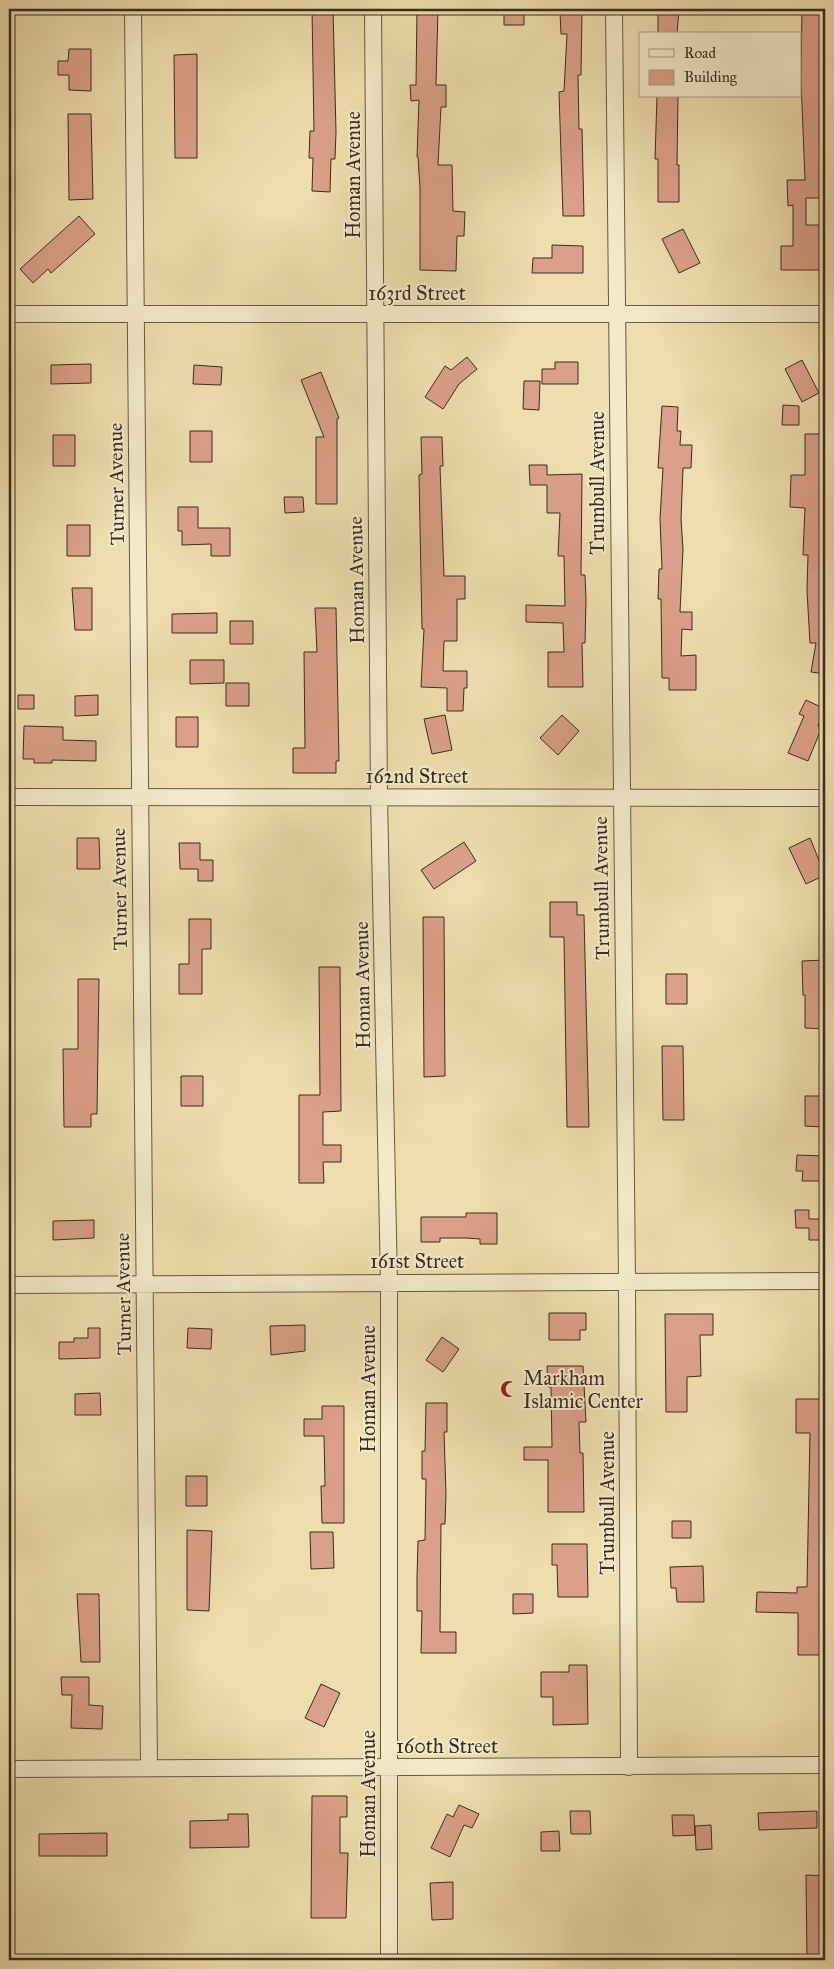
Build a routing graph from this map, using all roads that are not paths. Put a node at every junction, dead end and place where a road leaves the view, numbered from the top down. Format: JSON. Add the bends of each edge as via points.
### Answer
{"nodes":[{"id":1,"x":133,"y":9,"type":"edge"},
{"id":2,"x":373,"y":9,"type":"edge"},
{"id":3,"x":614,"y":9,"type":"edge"},
{"id":4,"x":9,"y":314,"type":"edge"},
{"id":5,"x":136,"y":314,"type":"junction"},
{"id":6,"x":374,"y":314,"type":"junction"},
{"id":7,"x":617,"y":314,"type":"junction"},
{"id":8,"x":825,"y":314,"type":"edge"},
{"id":9,"x":9,"y":797,"type":"edge"},
{"id":10,"x":140,"y":797,"type":"junction"},
{"id":11,"x":379,"y":797,"type":"junction"},
{"id":12,"x":621,"y":798,"type":"junction"},
{"id":13,"x":825,"y":798,"type":"edge"},
{"id":14,"x":627,"y":1281,"type":"junction"},
{"id":15,"x":825,"y":1281,"type":"edge"},
{"id":16,"x":389,"y":1283,"type":"junction"},
{"id":17,"x":9,"y":1285,"type":"edge"},
{"id":18,"x":144,"y":1285,"type":"junction"},
{"id":19,"x":825,"y":1765,"type":"edge"},
{"id":20,"x":629,"y":1767,"type":"junction"},
{"id":21,"x":9,"y":1768,"type":"edge"},
{"id":22,"x":149,"y":1768,"type":"junction"},
{"id":23,"x":389,"y":1768,"type":"junction"},
{"id":24,"x":390,"y":1960,"type":"edge"}],
"edges":[{"from":1,"to":5,"type":"street","name":"Turner Avenue"},
{"from":2,"to":6,"type":"street","name":"Homan Avenue"},
{"from":3,"to":7,"type":"street","name":"Trumbull Avenue"},
{"from":4,"to":5,"type":"street","name":"163rd Street"},
{"from":5,"to":6,"type":"street","name":"163rd Street"},
{"from":5,"to":10,"type":"street","name":"Turner Avenue"},
{"from":6,"to":7,"type":"street","name":"163rd Street"},
{"from":6,"to":11,"type":"street","name":"Homan Avenue"},
{"from":7,"to":8,"type":"street","name":"163rd Street"},
{"from":7,"to":12,"type":"street","name":"Trumbull Avenue"},
{"from":9,"to":10,"type":"street","name":"162nd Street"},
{"from":10,"to":11,"type":"street","name":"162nd Street"},
{"from":10,"to":18,"type":"street","name":"Turner Avenue"},
{"from":11,"to":12,"type":"street","name":"162nd Street"},
{"from":11,"to":16,"type":"street","name":"Homan Avenue"},
{"from":12,"to":13,"type":"street","name":"162nd Street"},
{"from":12,"to":14,"type":"street","name":"Trumbull Avenue"},
{"from":14,"to":15,"type":"street","name":"161st Street"},
{"from":14,"to":16,"type":"street","name":"161st Street"},
{"from":14,"to":20,"type":"street","name":"Trumbull Avenue"},
{"from":16,"to":18,"type":"street","name":"161st Street"},
{"from":16,"to":23,"type":"street","name":"Homan Avenue"},
{"from":17,"to":18,"type":"street","name":"161st Street"},
{"from":18,"to":22,"type":"street","name":"Turner Avenue"},
{"from":19,"to":20,"type":"street","name":"160th Street"},
{"from":20,"to":23,"type":"street","name":"160th Street"},
{"from":21,"to":22,"type":"street","name":"160th Street"},
{"from":22,"to":23,"type":"street","name":"160th Street"},
{"from":23,"to":24,"type":"street","name":"Homan Avenue"}]}
